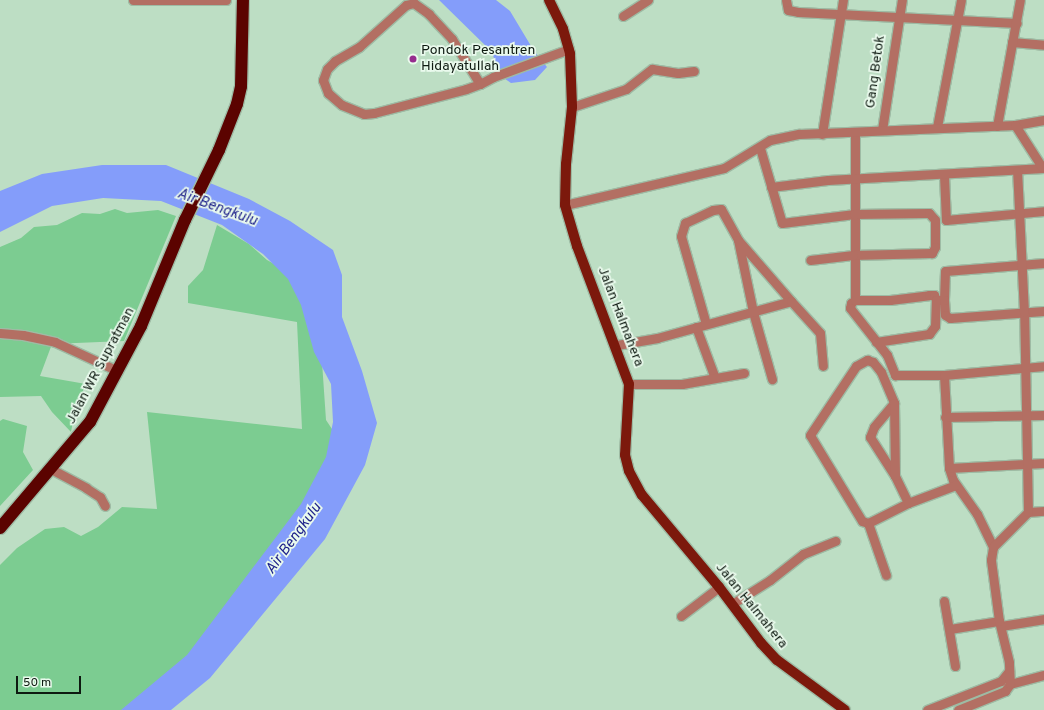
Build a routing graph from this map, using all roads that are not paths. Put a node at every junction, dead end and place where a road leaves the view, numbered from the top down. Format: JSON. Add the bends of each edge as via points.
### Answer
{"nodes":[{"id":1,"x":133,"y":0,"type":"edge"},
{"id":2,"x":226,"y":0,"type":"edge"},
{"id":3,"x":243,"y":0,"type":"edge"},
{"id":4,"x":549,"y":0,"type":"edge"},
{"id":5,"x":628,"y":0,"type":"edge"},
{"id":6,"x":648,"y":0,"type":"edge"},
{"id":7,"x":786,"y":0,"type":"edge"},
{"id":8,"x":843,"y":0,"type":"edge"},
{"id":9,"x":902,"y":0,"type":"edge"},
{"id":10,"x":961,"y":0,"type":"edge"},
{"id":11,"x":1020,"y":0,"type":"edge"},
{"id":12,"x":634,"y":7,"type":"junction"},
{"id":13,"x":840,"y":13,"type":"junction"},
{"id":14,"x":623,"y":16,"type":"dead end"},
{"id":15,"x":898,"y":18,"type":"junction"},
{"id":16,"x":957,"y":21,"type":"junction"},
{"id":17,"x":1017,"y":23,"type":"junction"},
{"id":18,"x":1012,"y":42,"type":"junction"},
{"id":19,"x":1044,"y":45,"type":"edge"},
{"id":20,"x":569,"y":49,"type":"junction"},
{"id":21,"x":694,"y":71,"type":"dead end"},
{"id":22,"x":480,"y":84,"type":"junction"},
{"id":23,"x":572,"y":107,"type":"junction"},
{"id":24,"x":1044,"y":120,"type":"edge"},
{"id":25,"x":1018,"y":124,"type":"junction"},
{"id":26,"x":997,"y":126,"type":"junction"},
{"id":27,"x":937,"y":127,"type":"junction"},
{"id":28,"x":882,"y":130,"type":"junction"},
{"id":29,"x":854,"y":132,"type":"junction"},
{"id":30,"x":822,"y":134,"type":"junction"},
{"id":31,"x":760,"y":148,"type":"junction"},
{"id":32,"x":1043,"y":168,"type":"edge"},
{"id":33,"x":1017,"y":171,"type":"junction"},
{"id":34,"x":944,"y":174,"type":"junction"},
{"id":35,"x":855,"y":179,"type":"junction"},
{"id":36,"x":771,"y":187,"type":"junction"},
{"id":37,"x":565,"y":205,"type":"junction"},
{"id":38,"x":1044,"y":211,"type":"edge"},
{"id":39,"x":854,"y":214,"type":"junction"},
{"id":40,"x":1019,"y":214,"type":"junction"},
{"id":41,"x":738,"y":240,"type":"junction"},
{"id":42,"x":853,"y":255,"type":"junction"},
{"id":43,"x":810,"y":260,"type":"dead end"},
{"id":44,"x":1044,"y":263,"type":"edge"},
{"id":45,"x":1021,"y":265,"type":"junction"},
{"id":46,"x":855,"y":300,"type":"junction"},
{"id":47,"x":940,"y":300,"type":"junction"},
{"id":48,"x":791,"y":301,"type":"junction"},
{"id":49,"x":1044,"y":310,"type":"edge"},
{"id":50,"x":753,"y":312,"type":"junction"},
{"id":51,"x":1024,"y":312,"type":"junction"},
{"id":52,"x":706,"y":324,"type":"junction"},
{"id":53,"x":696,"y":327,"type":"junction"},
{"id":54,"x":0,"y":333,"type":"edge"},
{"id":55,"x":876,"y":342,"type":"junction"},
{"id":56,"x":617,"y":345,"type":"junction"},
{"id":57,"x":822,"y":366,"type":"dead end"},
{"id":58,"x":1044,"y":366,"type":"edge"},
{"id":59,"x":1025,"y":368,"type":"junction"},
{"id":60,"x":118,"y":371,"type":"junction"},
{"id":61,"x":744,"y":373,"type":"dead end"},
{"id":62,"x":895,"y":375,"type":"junction"},
{"id":63,"x":944,"y":375,"type":"junction"},
{"id":64,"x":715,"y":378,"type":"junction"},
{"id":65,"x":884,"y":378,"type":"junction"},
{"id":66,"x":772,"y":379,"type":"dead end"},
{"id":67,"x":630,"y":384,"type":"junction"},
{"id":68,"x":894,"y":403,"type":"junction"},
{"id":69,"x":1044,"y":415,"type":"edge"},
{"id":70,"x":1027,"y":416,"type":"junction"},
{"id":71,"x":945,"y":417,"type":"junction"},
{"id":72,"x":1044,"y":463,"type":"edge"},
{"id":73,"x":1028,"y":464,"type":"junction"},
{"id":74,"x":949,"y":468,"type":"junction"},
{"id":75,"x":50,"y":469,"type":"junction"},
{"id":76,"x":895,"y":476,"type":"junction"},
{"id":77,"x":956,"y":484,"type":"junction"},
{"id":78,"x":908,"y":503,"type":"junction"},
{"id":79,"x":105,"y":506,"type":"dead end"},
{"id":80,"x":1044,"y":511,"type":"edge"},
{"id":81,"x":1028,"y":512,"type":"junction"},
{"id":82,"x":868,"y":523,"type":"junction"},
{"id":83,"x":0,"y":528,"type":"edge"},
{"id":84,"x":835,"y":541,"type":"dead end"},
{"id":85,"x":993,"y":547,"type":"junction"},
{"id":86,"x":886,"y":575,"type":"dead end"},
{"id":87,"x":719,"y":587,"type":"junction"},
{"id":88,"x":944,"y":600,"type":"dead end"},
{"id":89,"x":732,"y":604,"type":"junction"},
{"id":90,"x":681,"y":616,"type":"dead end"},
{"id":91,"x":1044,"y":619,"type":"edge"},
{"id":92,"x":1000,"y":624,"type":"junction"},
{"id":93,"x":950,"y":629,"type":"junction"},
{"id":94,"x":955,"y":666,"type":"dead end"},
{"id":95,"x":1009,"y":671,"type":"junction"},
{"id":96,"x":1044,"y":675,"type":"edge"},
{"id":97,"x":1010,"y":684,"type":"junction"},
{"id":98,"x":844,"y":710,"type":"edge"},
{"id":99,"x":927,"y":710,"type":"edge"},
{"id":100,"x":958,"y":710,"type":"edge"}],
"edges":[{"from":1,"to":2,"type":"street"},
{"from":3,"to":60,"type":"highway","name":"Jalan WR Supratman","via":[[241,86],[233,119],[185,220],[142,326]]},
{"from":4,"to":20,"type":"main road","name":"Jalan Halmahera"},
{"from":5,"to":12,"type":"street"},
{"from":6,"to":12,"type":"street"},
{"from":7,"to":13,"type":"street","via":[[786,8],[789,11]]},
{"from":8,"to":13,"type":"street"},
{"from":9,"to":15,"type":"street","name":"Gang Betok"},
{"from":10,"to":16,"type":"street"},
{"from":11,"to":17,"type":"street"},
{"from":12,"to":14,"type":"street"},
{"from":13,"to":15,"type":"street"},
{"from":13,"to":30,"type":"street"},
{"from":15,"to":16,"type":"street"},
{"from":15,"to":28,"type":"street","name":"Gang Betok"},
{"from":16,"to":17,"type":"street"},
{"from":16,"to":27,"type":"street"},
{"from":17,"to":18,"type":"street"},
{"from":18,"to":19,"type":"street"},
{"from":18,"to":26,"type":"street"},
{"from":20,"to":22,"type":"street"},
{"from":20,"to":23,"type":"main road","name":"Jalan Halmahera"},
{"from":21,"to":23,"type":"street","via":[[678,73],[652,69],[626,89]]},
{"from":22,"to":22,"type":"street","via":[[452,39],[430,14],[414,3],[406,5],[359,47],[335,60],[327,69],[323,80],[328,93],[342,105],[364,114]]},
{"from":23,"to":37,"type":"main road","name":"Jalan Halmahera"},
{"from":24,"to":25,"type":"street"},
{"from":25,"to":26,"type":"street"},
{"from":25,"to":32,"type":"street"},
{"from":26,"to":27,"type":"street"},
{"from":27,"to":28,"type":"street"},
{"from":28,"to":29,"type":"street"},
{"from":29,"to":30,"type":"street"},
{"from":29,"to":35,"type":"street"},
{"from":30,"to":31,"type":"street","via":[[782,136]]},
{"from":31,"to":36,"type":"street"},
{"from":31,"to":37,"type":"street","via":[[724,168]]},
{"from":32,"to":33,"type":"street"},
{"from":33,"to":34,"type":"street"},
{"from":33,"to":40,"type":"street"},
{"from":34,"to":35,"type":"street"},
{"from":34,"to":40,"type":"street","via":[[946,220]]},
{"from":35,"to":36,"type":"street"},
{"from":35,"to":39,"type":"street"},
{"from":36,"to":39,"type":"street","via":[[782,223]]},
{"from":37,"to":56,"type":"main road","name":"Jalan Halmahera","via":[[577,246]]},
{"from":38,"to":40,"type":"street"},
{"from":39,"to":42,"type":"street"},
{"from":39,"to":42,"type":"street","via":[[929,213],[935,220],[935,248],[929,253]]},
{"from":40,"to":45,"type":"street"},
{"from":41,"to":48,"type":"street"},
{"from":41,"to":50,"type":"street"},
{"from":41,"to":52,"type":"street","via":[[721,209],[691,220],[682,228],[680,236]]},
{"from":42,"to":43,"type":"street"},
{"from":42,"to":46,"type":"street"},
{"from":44,"to":45,"type":"street"},
{"from":45,"to":47,"type":"street","via":[[945,271]]},
{"from":45,"to":51,"type":"street"},
{"from":46,"to":47,"type":"street","via":[[890,300],[929,295],[934,295]]},
{"from":46,"to":55,"type":"street","via":[[850,303],[850,308]]},
{"from":47,"to":51,"type":"street","via":[[945,315],[950,318]]},
{"from":47,"to":55,"type":"street","via":[[935,326],[929,334]]},
{"from":48,"to":50,"type":"street"},
{"from":48,"to":57,"type":"street","via":[[820,333]]},
{"from":49,"to":51,"type":"street"},
{"from":50,"to":52,"type":"street"},
{"from":50,"to":66,"type":"street"},
{"from":51,"to":59,"type":"street"},
{"from":52,"to":53,"type":"street"},
{"from":53,"to":56,"type":"street","via":[[657,338]]},
{"from":53,"to":64,"type":"street"},
{"from":54,"to":60,"type":"street","via":[[55,342]]},
{"from":55,"to":62,"type":"street","via":[[887,355]]},
{"from":56,"to":67,"type":"main road","name":"Jalan Halmahera"},
{"from":58,"to":59,"type":"street"},
{"from":59,"to":63,"type":"street"},
{"from":59,"to":70,"type":"street"},
{"from":60,"to":75,"type":"highway","name":"Jalan WR Supratman","via":[[90,422]]},
{"from":61,"to":64,"type":"street"},
{"from":62,"to":63,"type":"street"},
{"from":62,"to":65,"type":"street"},
{"from":63,"to":71,"type":"street"},
{"from":64,"to":67,"type":"street","via":[[664,385]]},
{"from":65,"to":68,"type":"street"},
{"from":65,"to":82,"type":"street","via":[[870,360],[861,362],[810,435],[862,521]]},
{"from":67,"to":87,"type":"main road","name":"Jalan Halmahera","via":[[625,456],[628,471],[654,511]]},
{"from":68,"to":76,"type":"street"},
{"from":68,"to":76,"type":"street","via":[[870,434]]},
{"from":69,"to":70,"type":"street"},
{"from":70,"to":71,"type":"street"},
{"from":70,"to":73,"type":"street"},
{"from":71,"to":74,"type":"street"},
{"from":72,"to":73,"type":"street"},
{"from":73,"to":74,"type":"street"},
{"from":73,"to":81,"type":"street"},
{"from":74,"to":77,"type":"street"},
{"from":75,"to":79,"type":"street","via":[[96,494]]},
{"from":75,"to":83,"type":"highway","name":"Jalan WR Supratman"},
{"from":76,"to":78,"type":"street"},
{"from":77,"to":78,"type":"street"},
{"from":77,"to":85,"type":"street","via":[[977,514]]},
{"from":78,"to":82,"type":"street"},
{"from":80,"to":81,"type":"street"},
{"from":81,"to":85,"type":"street"},
{"from":82,"to":86,"type":"street"},
{"from":84,"to":89,"type":"street","via":[[802,554],[770,580]]},
{"from":85,"to":92,"type":"street","via":[[991,560]]},
{"from":87,"to":89,"type":"main road","name":"Jalan Halmahera"},
{"from":87,"to":90,"type":"street"},
{"from":88,"to":93,"type":"street"},
{"from":89,"to":98,"type":"main road","name":"Jalan Halmahera","via":[[777,660]]},
{"from":91,"to":92,"type":"street"},
{"from":92,"to":93,"type":"street"},
{"from":92,"to":95,"type":"street"},
{"from":93,"to":94,"type":"street"},
{"from":95,"to":97,"type":"street"},
{"from":95,"to":99,"type":"street","via":[[1004,679],[996,684]]},
{"from":96,"to":97,"type":"street"},
{"from":97,"to":100,"type":"street","via":[[1005,691]]}]}
